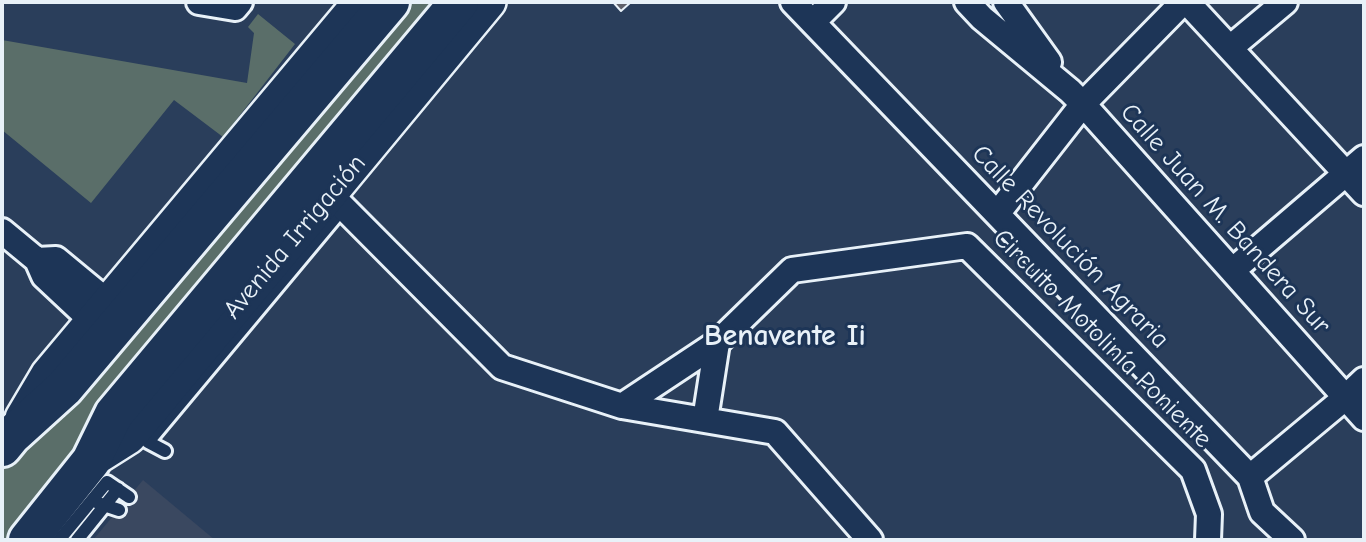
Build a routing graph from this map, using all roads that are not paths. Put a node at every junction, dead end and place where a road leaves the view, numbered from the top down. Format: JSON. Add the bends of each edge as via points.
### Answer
{"nodes":[{"id":1,"x":199,"y":2,"type":"edge"},
{"id":2,"x":240,"y":2,"type":"edge"},
{"id":3,"x":360,"y":2,"type":"edge"},
{"id":4,"x":390,"y":2,"type":"edge"},
{"id":5,"x":459,"y":2,"type":"edge"},
{"id":6,"x":489,"y":2,"type":"edge"},
{"id":7,"x":793,"y":2,"type":"edge"},
{"id":8,"x":833,"y":2,"type":"edge"},
{"id":9,"x":1006,"y":2,"type":"edge"},
{"id":10,"x":1185,"y":2,"type":"edge"},
{"id":11,"x":1285,"y":2,"type":"edge"},
{"id":12,"x":981,"y":7,"type":"edge"},
{"id":13,"x":813,"y":22,"type":"junction"},
{"id":14,"x":1230,"y":48,"type":"junction"},
{"id":15,"x":1076,"y":98,"type":"junction"},
{"id":16,"x":1355,"y":166,"type":"edge"},
{"id":17,"x":1364,"y":193,"type":"edge"},
{"id":18,"x":336,"y":201,"type":"junction"},
{"id":19,"x":997,"y":214,"type":"junction"},
{"id":20,"x":2,"y":231,"type":"edge"},
{"id":21,"x":1233,"y":270,"type":"junction"},
{"id":22,"x":100,"y":312,"type":"junction"},
{"id":23,"x":718,"y":343,"type":"junction"},
{"id":24,"x":1364,"y":380,"type":"edge"},
{"id":25,"x":1345,"y":398,"type":"junction"},
{"id":26,"x":622,"y":406,"type":"junction"},
{"id":27,"x":1364,"y":418,"type":"edge"},
{"id":28,"x":705,"y":420,"type":"junction"},
{"id":29,"x":6,"y":441,"type":"edge"},
{"id":30,"x":165,"y":451,"type":"dead end"},
{"id":31,"x":92,"y":461,"type":"junction"},
{"id":32,"x":1250,"y":477,"type":"junction"},
{"id":33,"x":118,"y":489,"type":"junction"},
{"id":34,"x":129,"y":497,"type":"dead end"},
{"id":35,"x":91,"y":501,"type":"junction"},
{"id":36,"x":105,"y":506,"type":"junction"},
{"id":37,"x":118,"y":510,"type":"dead end"},
{"id":38,"x":28,"y":540,"type":"edge"},
{"id":39,"x":59,"y":540,"type":"edge"},
{"id":40,"x":77,"y":540,"type":"edge"},
{"id":41,"x":870,"y":540,"type":"edge"},
{"id":42,"x":1208,"y":540,"type":"edge"},
{"id":43,"x":1292,"y":540,"type":"edge"}],
"edges":[{"from":1,"to":2,"type":"street","via":[[235,8]]},
{"from":3,"to":22,"type":"street"},
{"from":4,"to":29,"type":"main road","via":[[64,388]]},
{"from":5,"to":31,"type":"main road","name":"Avenida Irrigación","via":[[114,414]]},
{"from":6,"to":18,"type":"street","name":"Avenida Irrigación"},
{"from":7,"to":13,"type":"street","name":"Calle Revolución Agraria"},
{"from":8,"to":13,"type":"street"},
{"from":9,"to":15,"type":"street","name":"Calle Juan M. Bandera Sur"},
{"from":10,"to":14,"type":"street"},
{"from":10,"to":15,"type":"street"},
{"from":11,"to":14,"type":"street"},
{"from":12,"to":15,"type":"street","name":"Calle Juan M. Bandera Sur"},
{"from":13,"to":19,"type":"street","name":"Calle Revolución Agraria"},
{"from":14,"to":16,"type":"street"},
{"from":15,"to":19,"type":"street"},
{"from":15,"to":21,"type":"street","name":"Calle Juan M. Bandera Sur"},
{"from":16,"to":17,"type":"street"},
{"from":16,"to":21,"type":"street"},
{"from":18,"to":26,"type":"street","via":[[502,367]]},
{"from":18,"to":30,"type":"lane","via":[[148,442]]},
{"from":18,"to":31,"type":"street","name":"Avenida Irrigación","via":[[129,437]]},
{"from":19,"to":32,"type":"street","name":"Calle Revolución Agraria"},
{"from":20,"to":22,"type":"street","via":[[37,260],[56,259]]},
{"from":21,"to":25,"type":"street","name":"Calle Juan M. Bandera Sur"},
{"from":22,"to":29,"type":"street","via":[[48,374]]},
{"from":23,"to":26,"type":"street"},
{"from":23,"to":28,"type":"street"},
{"from":23,"to":42,"type":"street","name":"Circuito Motolinía Poniente","via":[[792,270],[967,246],[1193,470],[1209,514]]},
{"from":24,"to":25,"type":"street"},
{"from":25,"to":27,"type":"street","name":"Calle Juan M. Bandera Sur"},
{"from":25,"to":32,"type":"street"},
{"from":26,"to":28,"type":"street"},
{"from":28,"to":41,"type":"street","via":[[775,432]]},
{"from":31,"to":38,"type":"main road","name":"Avenida Irrigación"},
{"from":32,"to":43,"type":"street","name":"Calle Revolución Agraria","via":[[1262,512]]},
{"from":33,"to":34,"type":"lane"},
{"from":33,"to":35,"type":"lane","via":[[107,482]]},
{"from":33,"to":36,"type":"lane"},
{"from":35,"to":36,"type":"lane"},
{"from":35,"to":39,"type":"lane"},
{"from":36,"to":37,"type":"lane"},
{"from":36,"to":40,"type":"lane"}]}
